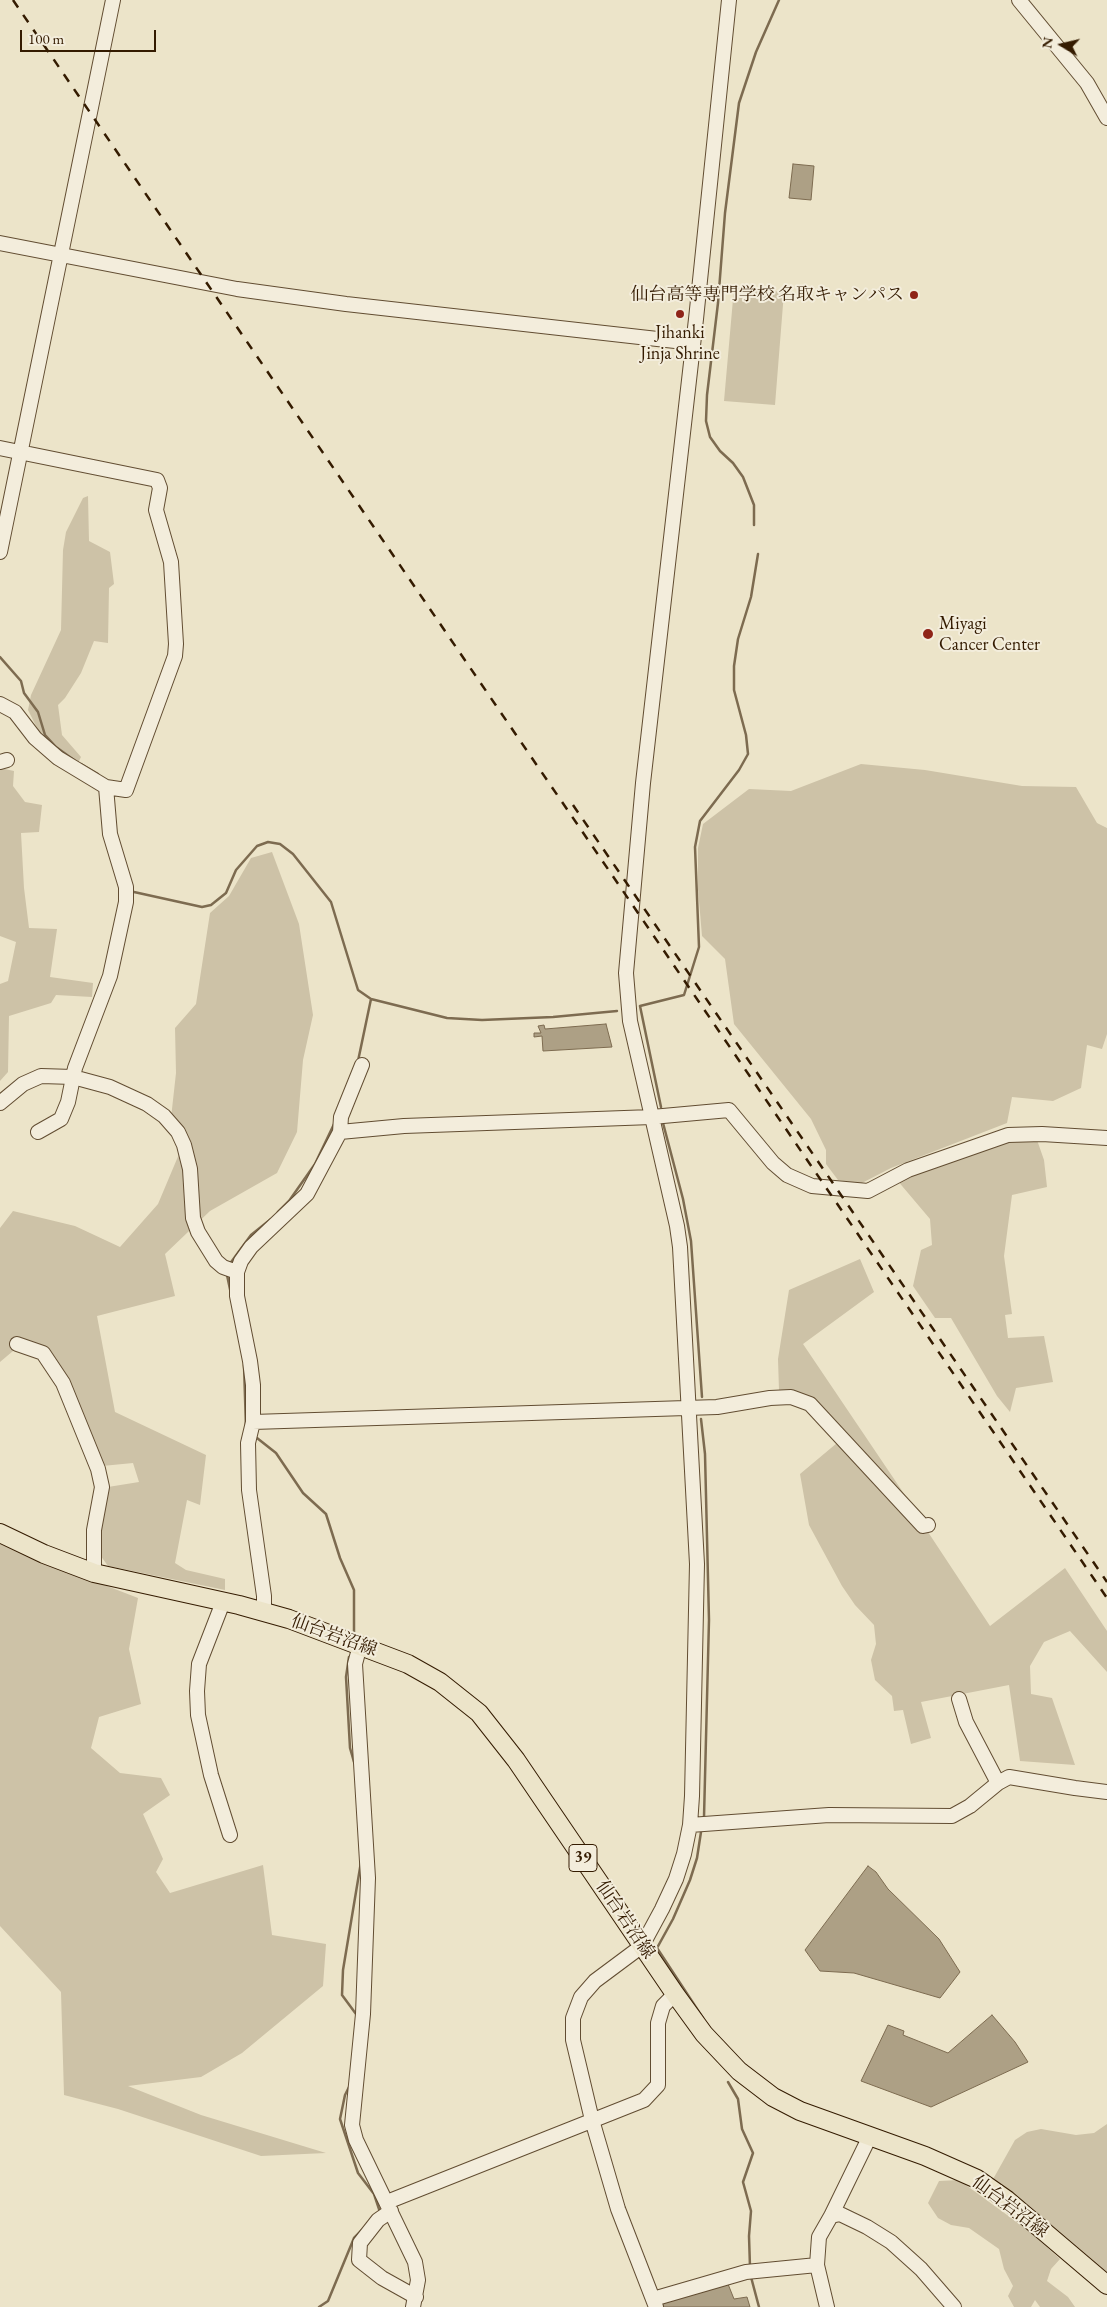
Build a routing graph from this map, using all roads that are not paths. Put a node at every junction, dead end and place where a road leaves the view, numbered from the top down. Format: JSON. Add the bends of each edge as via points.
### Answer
{"nodes":[{"id":1,"x":112,"y":0,"type":"edge"},
{"id":2,"x":729,"y":0,"type":"edge"},
{"id":3,"x":1019,"y":0,"type":"edge"},
{"id":4,"x":1107,"y":118,"type":"edge"},
{"id":5,"x":0,"y":244,"type":"edge"},
{"id":6,"x":62,"y":256,"type":"junction"},
{"id":7,"x":693,"y":343,"type":"junction"},
{"id":8,"x":0,"y":448,"type":"edge"},
{"id":9,"x":21,"y":452,"type":"junction"},
{"id":10,"x":0,"y":552,"type":"edge"},
{"id":11,"x":0,"y":704,"type":"edge"},
{"id":12,"x":106,"y":787,"type":"junction"},
{"id":13,"x":362,"y":1065,"type":"dead end"},
{"id":14,"x":73,"y":1077,"type":"junction"},
{"id":15,"x":0,"y":1103,"type":"edge"},
{"id":16,"x":652,"y":1117,"type":"junction"},
{"id":17,"x":38,"y":1132,"type":"dead end"},
{"id":18,"x":340,"y":1132,"type":"junction"},
{"id":19,"x":1107,"y":1138,"type":"edge"},
{"id":20,"x":230,"y":1270,"type":"junction"},
{"id":21,"x":17,"y":1344,"type":"dead end"},
{"id":22,"x":690,"y":1407,"type":"junction"},
{"id":23,"x":252,"y":1422,"type":"junction"},
{"id":24,"x":928,"y":1525,"type":"dead end"},
{"id":25,"x":0,"y":1533,"type":"edge"},
{"id":26,"x":94,"y":1573,"type":"junction"},
{"id":27,"x":223,"y":1602,"type":"junction"},
{"id":28,"x":264,"y":1612,"type":"junction"},
{"id":29,"x":360,"y":1644,"type":"junction"},
{"id":30,"x":959,"y":1699,"type":"dead end"},
{"id":31,"x":998,"y":1783,"type":"junction"},
{"id":32,"x":1107,"y":1792,"type":"edge"},
{"id":33,"x":690,"y":1825,"type":"junction"},
{"id":34,"x":230,"y":1835,"type":"dead end"},
{"id":35,"x":642,"y":1946,"type":"junction"},
{"id":36,"x":675,"y":1994,"type":"junction"},
{"id":37,"x":592,"y":2120,"type":"junction"},
{"id":38,"x":870,"y":2136,"type":"junction"},
{"id":39,"x":389,"y":2207,"type":"junction"},
{"id":40,"x":831,"y":2216,"type":"junction"},
{"id":41,"x":817,"y":2265,"type":"junction"},
{"id":42,"x":1107,"y":2285,"type":"edge"},
{"id":43,"x":415,"y":2302,"type":"edge"},
{"id":44,"x":654,"y":2303,"type":"edge"},
{"id":45,"x":827,"y":2307,"type":"edge"},
{"id":46,"x":954,"y":2307,"type":"edge"}],
"edges":[{"from":1,"to":6,"type":"street"},
{"from":2,"to":7,"type":"street"},
{"from":3,"to":4,"type":"street","via":[[1086,84]]},
{"from":5,"to":6,"type":"street"},
{"from":6,"to":7,"type":"street","via":[[237,289]]},
{"from":6,"to":9,"type":"street"},
{"from":7,"to":16,"type":"street","via":[[643,783],[626,973],[630,1021]]},
{"from":8,"to":9,"type":"street"},
{"from":9,"to":10,"type":"street"},
{"from":9,"to":12,"type":"street","via":[[155,478],[159,484],[156,510],[171,562],[176,618],[174,656],[126,790]]},
{"from":11,"to":12,"type":"street","via":[[14,712],[35,738],[58,758]]},
{"from":12,"to":14,"type":"street","via":[[110,834],[127,892],[126,902],[110,976]]},
{"from":13,"to":18,"type":"street","via":[[341,1118]]},
{"from":14,"to":15,"type":"street","via":[[41,1076],[23,1084]]},
{"from":14,"to":17,"type":"street","via":[[61,1119]]},
{"from":14,"to":20,"type":"street","via":[[110,1087],[147,1104],[178,1132],[190,1169],[193,1218],[198,1232],[216,1261]]},
{"from":16,"to":18,"type":"street","via":[[404,1126]]},
{"from":16,"to":19,"type":"street","via":[[730,1110],[773,1163],[787,1175],[812,1186],[868,1191],[908,1170],[1008,1135]]},
{"from":16,"to":22,"type":"street","via":[[678,1226]]},
{"from":18,"to":20,"type":"street","via":[[307,1194]]},
{"from":20,"to":23,"type":"street","via":[[250,1361]]},
{"from":21,"to":26,"type":"street","via":[[43,1353],[64,1383],[101,1478],[94,1530]]},
{"from":22,"to":23,"type":"street"},
{"from":22,"to":24,"type":"street","via":[[717,1407],[783,1396],[801,1399],[844,1439],[923,1526]]},
{"from":22,"to":33,"type":"street","via":[[697,1592]]},
{"from":23,"to":28,"type":"street","via":[[248,1443],[249,1490]]},
{"from":25,"to":26,"type":"main road","name":"仙台岩沼線","number":"39"},
{"from":26,"to":27,"type":"main road","name":"仙台岩沼線","number":"39"},
{"from":27,"to":28,"type":"main road","name":"仙台岩沼線","number":"39"},
{"from":27,"to":34,"type":"street","via":[[199,1664],[197,1691],[198,1715],[211,1775]]},
{"from":28,"to":29,"type":"main road","name":"仙台岩沼線","number":"39"},
{"from":29,"to":35,"type":"main road","name":"仙台岩沼線","number":"39","via":[[408,1664],[440,1682],[479,1713],[516,1760]]},
{"from":29,"to":39,"type":"street","via":[[355,1664],[368,1878],[363,2014],[352,2125],[356,2140]]},
{"from":30,"to":31,"type":"street","via":[[966,1722]]},
{"from":31,"to":32,"type":"street","via":[[1009,1777],[1021,1777]]},
{"from":31,"to":33,"type":"street","via":[[952,1816],[829,1815]]},
{"from":33,"to":35,"type":"street","via":[[676,1879]]},
{"from":35,"to":36,"type":"main road","name":"仙台岩沼線","number":"39"},
{"from":35,"to":37,"type":"street","via":[[595,1981],[581,1997],[573,2018],[573,2040]]},
{"from":36,"to":37,"type":"street","via":[[663,2006],[658,2022],[658,2084],[644,2100]]},
{"from":36,"to":38,"type":"main road","name":"仙台岩沼線","number":"39","via":[[710,2041],[752,2082],[800,2111]]},
{"from":37,"to":39,"type":"street"},
{"from":37,"to":44,"type":"street","via":[[618,2209]]},
{"from":38,"to":40,"type":"street"},
{"from":38,"to":42,"type":"main road","name":"仙台岩沼線","number":"39","via":[[977,2179],[1007,2200]]},
{"from":39,"to":43,"type":"street","via":[[415,2262],[418,2280]]},
{"from":39,"to":43,"type":"street","via":[[360,2242],[359,2260]]},
{"from":40,"to":41,"type":"street","via":[[819,2237]]},
{"from":40,"to":46,"type":"street","via":[[840,2214],[891,2242],[922,2269]]},
{"from":41,"to":44,"type":"street","via":[[746,2272]]},
{"from":41,"to":45,"type":"street"}]}
